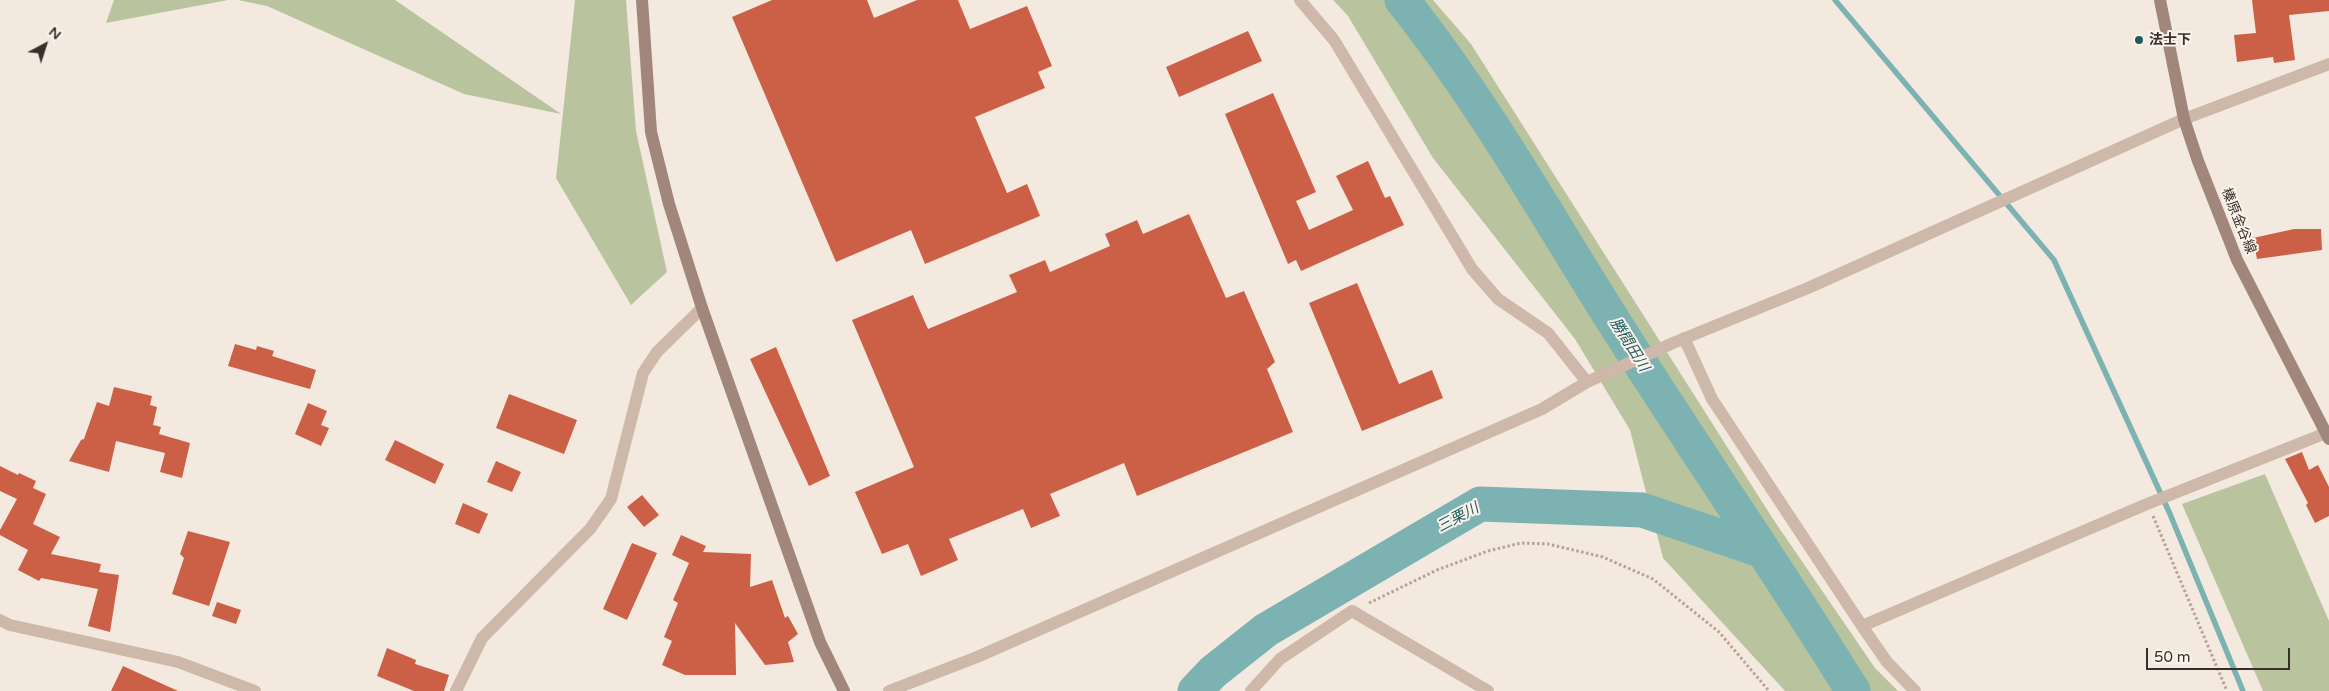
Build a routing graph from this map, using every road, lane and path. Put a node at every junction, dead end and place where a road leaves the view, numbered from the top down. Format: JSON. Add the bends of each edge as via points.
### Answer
{"nodes":[{"id":1,"x":642,"y":0,"type":"edge"},
{"id":2,"x":1300,"y":0,"type":"edge"},
{"id":3,"x":2160,"y":0,"type":"edge"},
{"id":4,"x":2329,"y":64,"type":"edge"},
{"id":5,"x":2184,"y":119,"type":"junction"},
{"id":6,"x":702,"y":308,"type":"junction"},
{"id":7,"x":1679,"y":341,"type":"junction"},
{"id":8,"x":1593,"y":379,"type":"junction"},
{"id":9,"x":2328,"y":436,"type":"edge"},
{"id":10,"x":2147,"y":504,"type":"junction"},
{"id":11,"x":1352,"y":611,"type":"junction"},
{"id":12,"x":0,"y":620,"type":"edge"},
{"id":13,"x":1862,"y":626,"type":"junction"},
{"id":14,"x":255,"y":691,"type":"edge"},
{"id":15,"x":456,"y":691,"type":"edge"},
{"id":16,"x":844,"y":691,"type":"edge"},
{"id":17,"x":889,"y":691,"type":"edge"},
{"id":18,"x":1250,"y":691,"type":"edge"},
{"id":19,"x":1488,"y":691,"type":"edge"},
{"id":20,"x":1769,"y":691,"type":"edge"},
{"id":21,"x":1915,"y":691,"type":"edge"},
{"id":22,"x":2227,"y":691,"type":"edge"}],
"edges":[{"from":1,"to":6,"type":"street","via":[[650,132]]},
{"from":2,"to":8,"type":"street","via":[[1334,40],[1472,269],[1498,299],[1548,333]]},
{"from":3,"to":5,"type":"street","name":"榛原金谷線"},
{"from":4,"to":5,"type":"street"},
{"from":5,"to":7,"type":"street","via":[[1808,288]]},
{"from":5,"to":9,"type":"street","name":"榛原金谷線","via":[[2237,260]]},
{"from":6,"to":15,"type":"street","via":[[657,352],[643,373],[611,499],[590,529],[482,638]]},
{"from":6,"to":16,"type":"street","via":[[820,642]]},
{"from":7,"to":8,"type":"street"},
{"from":7,"to":13,"type":"street","via":[[1712,399]]},
{"from":8,"to":17,"type":"street","via":[[1542,409],[977,657]]},
{"from":9,"to":10,"type":"street"},
{"from":10,"to":13,"type":"street"},
{"from":10,"to":22,"type":"path"},
{"from":11,"to":18,"type":"street","via":[[1280,659]]},
{"from":11,"to":19,"type":"street"},
{"from":11,"to":20,"type":"path","via":[[1437,570],[1488,551],[1521,542],[1548,544],[1603,557],[1653,579],[1719,632]]},
{"from":12,"to":14,"type":"street","via":[[10,626],[178,662]]},
{"from":13,"to":21,"type":"street","via":[[1887,662]]}]}
